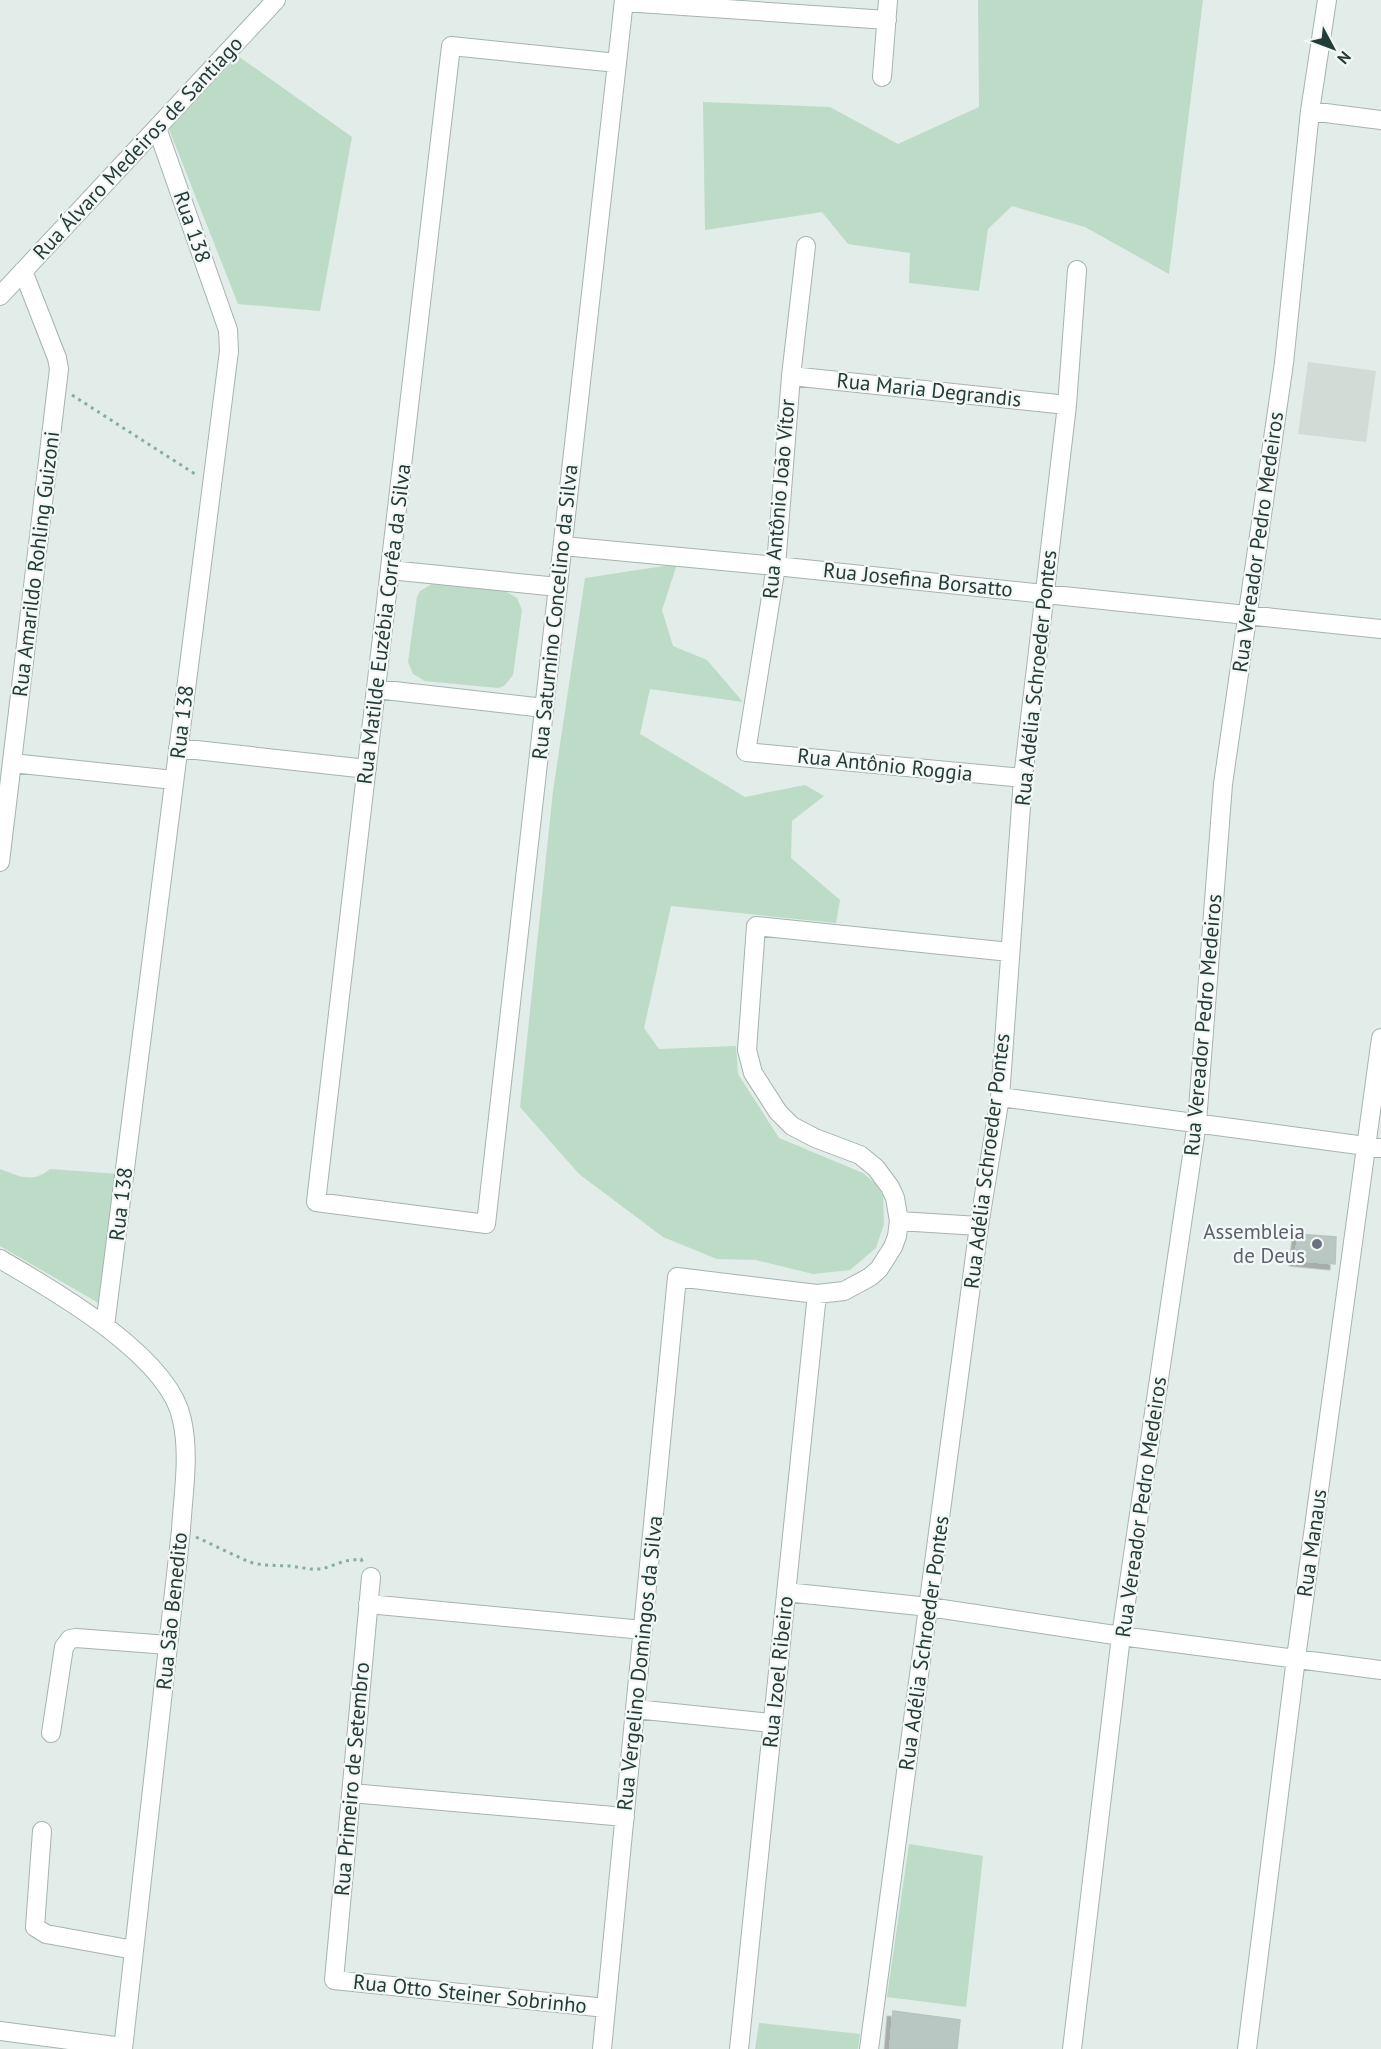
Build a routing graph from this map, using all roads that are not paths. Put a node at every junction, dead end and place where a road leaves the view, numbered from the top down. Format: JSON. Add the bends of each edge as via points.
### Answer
{"nodes":[{"id":1,"x":276,"y":0,"type":"edge"},
{"id":2,"x":888,"y":0,"type":"edge"},
{"id":3,"x":1327,"y":0,"type":"edge"},
{"id":4,"x":624,"y":1,"type":"edge"},
{"id":5,"x":887,"y":20,"type":"junction"},
{"id":6,"x":617,"y":63,"type":"junction"},
{"id":7,"x":882,"y":77,"type":"dead end"},
{"id":8,"x":1310,"y":111,"type":"junction"},
{"id":9,"x":1381,"y":120,"type":"edge"},
{"id":10,"x":157,"y":128,"type":"junction"},
{"id":11,"x":806,"y":246,"type":"dead end"},
{"id":12,"x":1077,"y":270,"type":"dead end"},
{"id":13,"x":23,"y":271,"type":"junction"},
{"id":14,"x":0,"y":296,"type":"edge"},
{"id":15,"x":791,"y":376,"type":"junction"},
{"id":16,"x":1067,"y":405,"type":"junction"},
{"id":17,"x":562,"y":546,"type":"junction"},
{"id":18,"x":776,"y":566,"type":"junction"},
{"id":19,"x":390,"y":570,"type":"junction"},
{"id":20,"x":558,"y":588,"type":"junction"},
{"id":21,"x":1046,"y":593,"type":"junction"},
{"id":22,"x":1248,"y":615,"type":"junction"},
{"id":23,"x":1381,"y":629,"type":"edge"},
{"id":24,"x":376,"y":688,"type":"junction"},
{"id":25,"x":544,"y":708,"type":"junction"},
{"id":26,"x":178,"y":748,"type":"junction"},
{"id":27,"x":746,"y":752,"type":"joint"},
{"id":28,"x":12,"y":763,"type":"junction"},
{"id":29,"x":367,"y":769,"type":"junction"},
{"id":30,"x":1023,"y":778,"type":"junction"},
{"id":31,"x":174,"y":780,"type":"junction"},
{"id":32,"x":0,"y":862,"type":"edge"},
{"id":33,"x":1010,"y":952,"type":"junction"},
{"id":34,"x":1381,"y":1038,"type":"edge"},
{"id":35,"x":1000,"y":1096,"type":"junction"},
{"id":36,"x":1197,"y":1122,"type":"junction"},
{"id":37,"x":1374,"y":1147,"type":"edge"},
{"id":38,"x":316,"y":1202,"type":"joint"},
{"id":39,"x":899,"y":1221,"type":"junction"},
{"id":40,"x":980,"y":1227,"type":"junction"},
{"id":41,"x":0,"y":1259,"type":"edge"},
{"id":42,"x":817,"y":1294,"type":"junction"},
{"id":43,"x":105,"y":1326,"type":"junction"},
{"id":44,"x":371,"y":1577,"type":"road end"},
{"id":45,"x":786,"y":1592,"type":"junction"},
{"id":46,"x":368,"y":1604,"type":"junction"},
{"id":47,"x":928,"y":1607,"type":"junction"},
{"id":48,"x":643,"y":1630,"type":"junction"},
{"id":49,"x":1121,"y":1636,"type":"junction"},
{"id":50,"x":168,"y":1645,"type":"junction"},
{"id":51,"x":1296,"y":1658,"type":"junction"},
{"id":52,"x":1381,"y":1670,"type":"edge"},
{"id":53,"x":635,"y":1709,"type":"junction"},
{"id":54,"x":772,"y":1723,"type":"junction"},
{"id":55,"x":51,"y":1733,"type":"dead end"},
{"id":56,"x":351,"y":1793,"type":"junction"},
{"id":57,"x":625,"y":1817,"type":"junction"},
{"id":58,"x":42,"y":1831,"type":"dead end"},
{"id":59,"x":134,"y":1950,"type":"junction"},
{"id":60,"x":334,"y":1980,"type":"joint"},
{"id":61,"x":606,"y":2008,"type":"junction"},
{"id":62,"x":0,"y":2031,"type":"edge"},
{"id":63,"x":123,"y":2048,"type":"edge"},
{"id":64,"x":602,"y":2049,"type":"edge"},
{"id":65,"x":739,"y":2049,"type":"edge"},
{"id":66,"x":869,"y":2049,"type":"edge"},
{"id":67,"x":1072,"y":2049,"type":"edge"},
{"id":68,"x":1247,"y":2049,"type":"edge"}],
"edges":[{"from":1,"to":10,"type":"street","name":"Rua Álvaro Medeiros de Santiago"},
{"from":2,"to":5,"type":"street"},
{"from":3,"to":8,"type":"street","name":"Rua Vereador Pedro Medeiros"},
{"from":4,"to":5,"type":"street"},
{"from":4,"to":6,"type":"street","name":"Rua Saturnino Concelino da Silva"},
{"from":5,"to":7,"type":"street"},
{"from":6,"to":17,"type":"street","name":"Rua Saturnino Concelino da Silva"},
{"from":6,"to":19,"type":"street","name":"Rua Matilde Euzébia Corrêa da Silva","via":[[451,46]]},
{"from":8,"to":9,"type":"street"},
{"from":8,"to":22,"type":"street","name":"Rua Vereador Pedro Medeiros","via":[[1284,363]]},
{"from":10,"to":13,"type":"street","name":"Rua Álvaro Medeiros de Santiago"},
{"from":10,"to":26,"type":"street","name":"Rua 138","via":[[228,330],[229,351]]},
{"from":11,"to":15,"type":"street","name":"Rua Antônio João Vítor"},
{"from":12,"to":16,"type":"street","name":"Rua Adélia Schroeder Pontes"},
{"from":13,"to":14,"type":"street","name":"Rua Álvaro Medeiros de Santiago"},
{"from":13,"to":28,"type":"street","name":"Rua Amarildo Rohling Guizoni","via":[[59,369]]},
{"from":15,"to":16,"type":"street","name":"Rua Maria Degrandis"},
{"from":15,"to":18,"type":"street","name":"Rua Antônio João Vítor"},
{"from":16,"to":21,"type":"street","name":"Rua Adélia Schroeder Pontes"},
{"from":17,"to":18,"type":"street","name":"Rua Josefina Borsatto"},
{"from":17,"to":20,"type":"street","name":"Rua Saturnino Concelino da Silva"},
{"from":18,"to":21,"type":"street","name":"Rua Josefina Borsatto"},
{"from":18,"to":27,"type":"street","name":"Rua Antônio João Vítor"},
{"from":19,"to":20,"type":"street"},
{"from":19,"to":24,"type":"street","name":"Rua Matilde Euzébia Corrêa da Silva"},
{"from":20,"to":25,"type":"street","name":"Rua Saturnino Concelino da Silva"},
{"from":21,"to":22,"type":"street","name":"Rua Josefina Borsatto"},
{"from":21,"to":30,"type":"street","name":"Rua Adélia Schroeder Pontes"},
{"from":22,"to":23,"type":"street","name":"Rua Josefina Borsatto"},
{"from":22,"to":36,"type":"street","name":"Rua Vereador Pedro Medeiros","via":[[1223,784]]},
{"from":24,"to":25,"type":"street"},
{"from":24,"to":29,"type":"street","name":"Rua Matilde Euzébia Corrêa da Silva"},
{"from":25,"to":38,"type":"street","name":"Rua Saturnino Concelino da Silva","via":[[486,1224]]},
{"from":26,"to":29,"type":"street"},
{"from":26,"to":31,"type":"street","name":"Rua 138"},
{"from":27,"to":30,"type":"street","name":"Rua Antônio Roggia"},
{"from":28,"to":31,"type":"street"},
{"from":28,"to":32,"type":"street","name":"Rua Amarildo Rohling Guizoni"},
{"from":29,"to":38,"type":"street","name":"Rua Matilde Euzébia Corrêa da Silva"},
{"from":30,"to":33,"type":"street","name":"Rua Adélia Schroeder Pontes"},
{"from":31,"to":43,"type":"street","name":"Rua 138"},
{"from":33,"to":35,"type":"street","name":"Rua Adélia Schroeder Pontes"},
{"from":33,"to":39,"type":"street","via":[[756,926],[747,1050],[753,1073],[792,1126],[869,1161],[890,1186]]},
{"from":34,"to":37,"type":"street","name":"Rua Manaus"},
{"from":35,"to":36,"type":"street"},
{"from":35,"to":40,"type":"street","name":"Rua Adélia Schroeder Pontes"},
{"from":36,"to":37,"type":"street"},
{"from":36,"to":49,"type":"street","name":"Rua Vereador Pedro Medeiros"},
{"from":37,"to":51,"type":"street","name":"Rua Manaus"},
{"from":39,"to":40,"type":"street"},
{"from":39,"to":42,"type":"street","via":[[893,1247],[870,1277],[844,1291]]},
{"from":40,"to":47,"type":"street","name":"Rua Adélia Schroeder Pontes"},
{"from":41,"to":43,"type":"street","name":"Rua São Benedito"},
{"from":42,"to":45,"type":"street","name":"Rua Izoel Ribeiro"},
{"from":42,"to":48,"type":"street","name":"Rua Vergelino Domingos da Silva","via":[[677,1277]]},
{"from":43,"to":50,"type":"street","name":"Rua São Benedito","via":[[147,1362],[174,1397],[182,1419],[186,1469]]},
{"from":44,"to":46,"type":"street","name":"Rua Primeiro de Setembro"},
{"from":45,"to":47,"type":"street"},
{"from":45,"to":54,"type":"street","name":"Rua Izoel Ribeiro"},
{"from":46,"to":48,"type":"street"},
{"from":46,"to":56,"type":"street","name":"Rua Primeiro de Setembro"},
{"from":47,"to":49,"type":"street"},
{"from":47,"to":66,"type":"street","name":"Rua Adélia Schroeder Pontes"},
{"from":48,"to":53,"type":"street","name":"Rua Vergelino Domingos da Silva"},
{"from":49,"to":51,"type":"street"},
{"from":49,"to":67,"type":"street","name":"Rua Vereador Pedro Medeiros"},
{"from":50,"to":55,"type":"street","via":[[70,1639],[64,1647]]},
{"from":50,"to":59,"type":"street","name":"Rua São Benedito"},
{"from":51,"to":52,"type":"street"},
{"from":51,"to":68,"type":"street","name":"Rua Manaus"},
{"from":53,"to":54,"type":"street"},
{"from":53,"to":57,"type":"street","name":"Rua Vergelino Domingos da Silva"},
{"from":54,"to":65,"type":"street","name":"Rua Izoel Ribeiro"},
{"from":56,"to":57,"type":"street"},
{"from":56,"to":60,"type":"street","name":"Rua Primeiro de Setembro"},
{"from":57,"to":61,"type":"street","name":"Rua Vergelino Domingos da Silva"},
{"from":58,"to":59,"type":"street","via":[[34,1927],[46,1934]]},
{"from":59,"to":63,"type":"street","name":"Rua São Benedito"},
{"from":60,"to":61,"type":"street","name":"Rua Otto Steiner Sobrinho"},
{"from":61,"to":64,"type":"street","name":"Rua Vergelino Domingos da Silva"},
{"from":62,"to":63,"type":"street"}]}
